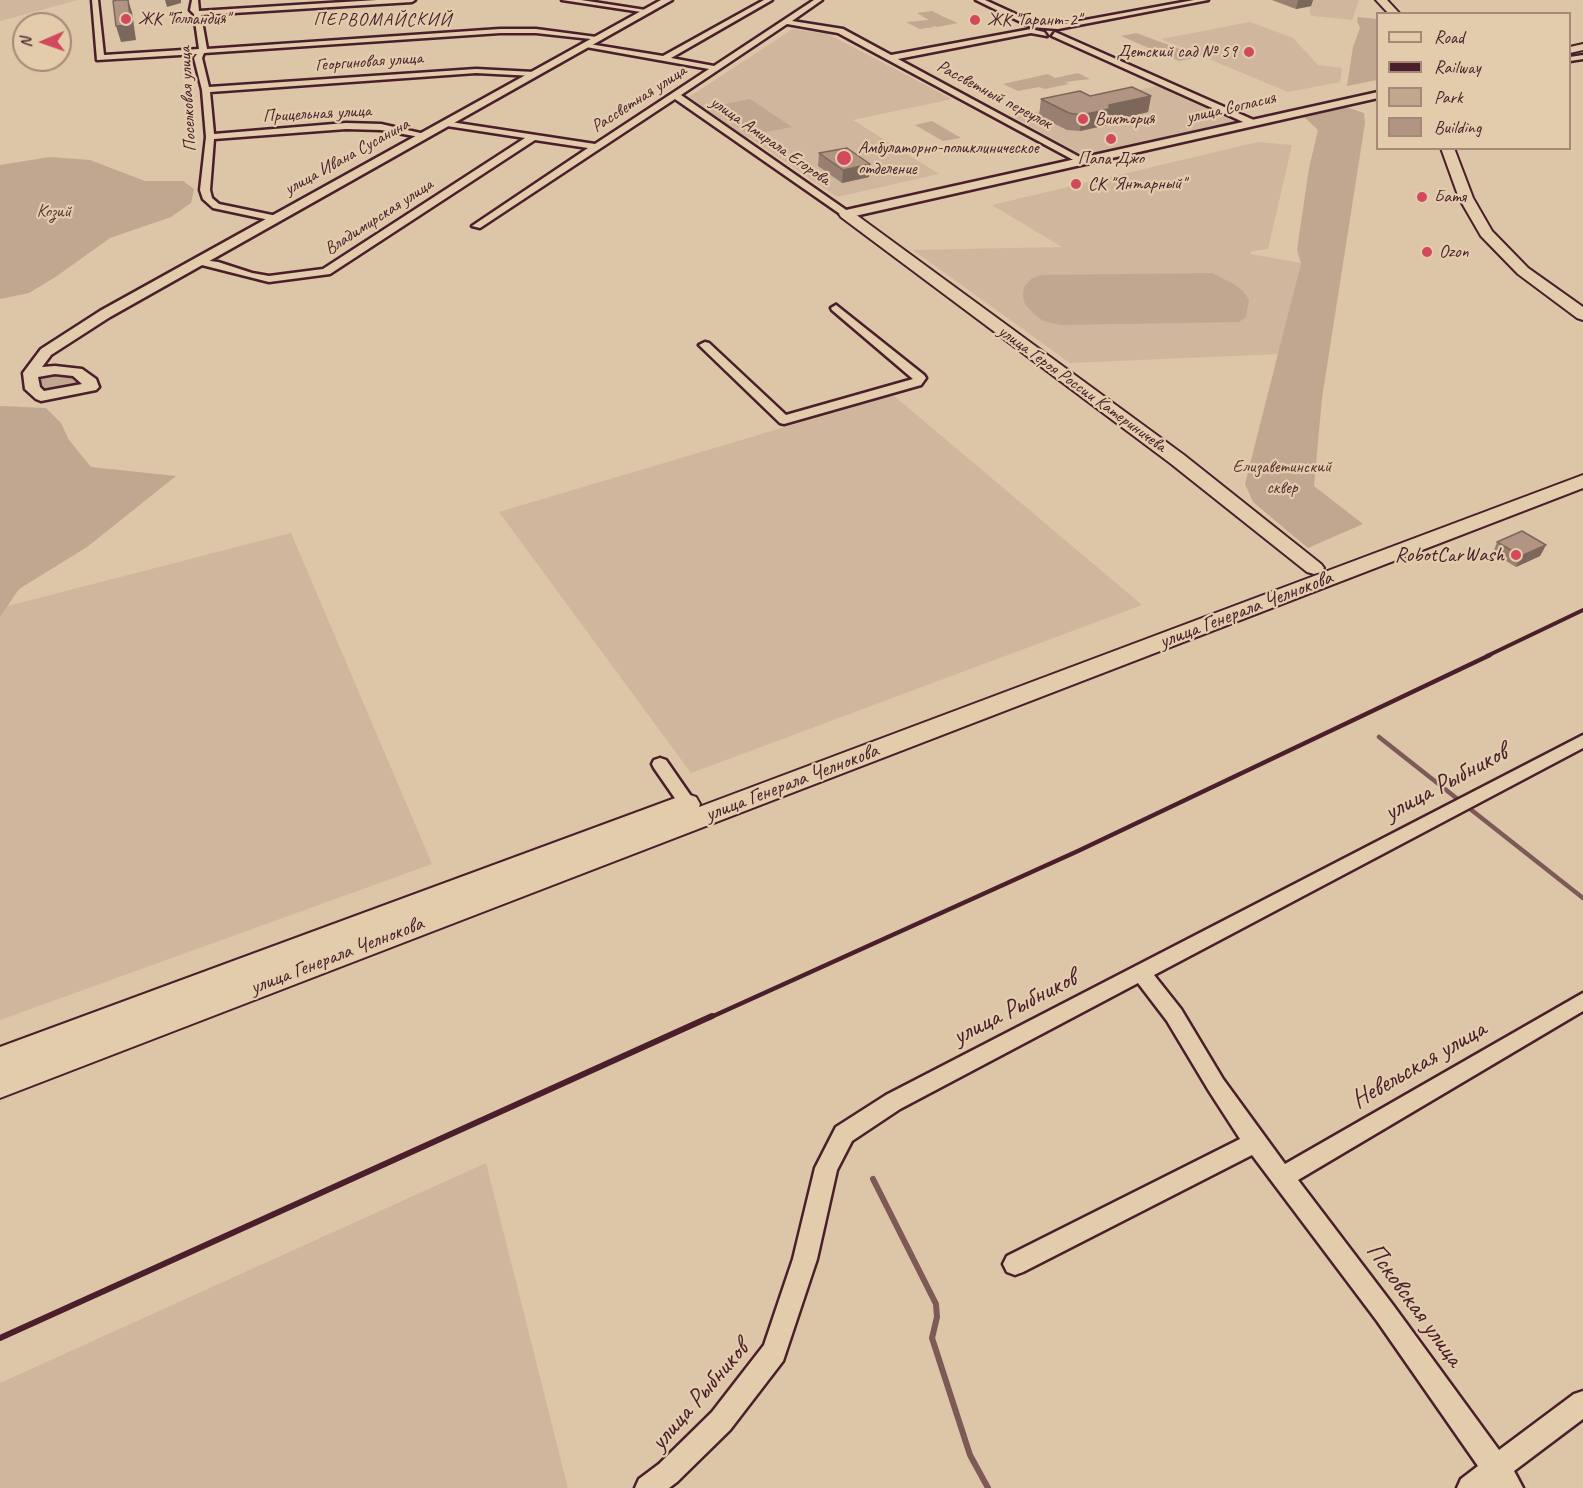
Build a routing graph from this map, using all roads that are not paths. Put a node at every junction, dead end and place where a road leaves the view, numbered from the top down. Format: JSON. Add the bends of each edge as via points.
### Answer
{"nodes":[{"id":1,"x":195,"y":0,"type":"edge"},
{"id":2,"x":412,"y":0,"type":"edge"},
{"id":3,"x":564,"y":0,"type":"edge"},
{"id":4,"x":668,"y":0,"type":"edge"},
{"id":5,"x":769,"y":0,"type":"edge"},
{"id":6,"x":819,"y":0,"type":"edge"},
{"id":7,"x":979,"y":0,"type":"edge"},
{"id":8,"x":1205,"y":0,"type":"edge"},
{"id":9,"x":1380,"y":0,"type":"edge"},
{"id":10,"x":94,"y":2,"type":"edge"},
{"id":11,"x":648,"y":11,"type":"junction"},
{"id":12,"x":1393,"y":12,"type":"edge"},
{"id":13,"x":197,"y":14,"type":"junction"},
{"id":14,"x":787,"y":22,"type":"junction"},
{"id":15,"x":1032,"y":28,"type":"junction"},
{"id":16,"x":1057,"y":30,"type":"junction"},
{"id":17,"x":600,"y":38,"type":"junction"},
{"id":18,"x":586,"y":45,"type":"junction"},
{"id":19,"x":202,"y":51,"type":"junction"},
{"id":20,"x":890,"y":58,"type":"junction"},
{"id":21,"x":662,"y":60,"type":"junction"},
{"id":22,"x":714,"y":69,"type":"junction"},
{"id":23,"x":534,"y":74,"type":"junction"},
{"id":24,"x":206,"y":90,"type":"junction"},
{"id":25,"x":675,"y":95,"type":"junction"},
{"id":26,"x":1376,"y":95,"type":"edge"},
{"id":27,"x":447,"y":123,"type":"junction"},
{"id":28,"x":1253,"y":123,"type":"junction"},
{"id":29,"x":425,"y":135,"type":"junction"},
{"id":30,"x":210,"y":137,"type":"junction"},
{"id":31,"x":533,"y":137,"type":"junction"},
{"id":32,"x":596,"y":147,"type":"junction"},
{"id":33,"x":1448,"y":150,"type":"edge"},
{"id":34,"x":1082,"y":161,"type":"junction"},
{"id":35,"x":846,"y":214,"type":"junction"},
{"id":36,"x":274,"y":218,"type":"junction"},
{"id":37,"x":477,"y":226,"type":"dead end"},
{"id":38,"x":195,"y":262,"type":"junction"},
{"id":39,"x":836,"y":308,"type":"dead end"},
{"id":40,"x":1583,"y":315,"type":"edge"},
{"id":41,"x":705,"y":345,"type":"dead end"},
{"id":42,"x":30,"y":373,"type":"junction"},
{"id":43,"x":1583,"y":467,"type":"edge"},
{"id":44,"x":1583,"y":481,"type":"edge"},
{"id":45,"x":1314,"y":568,"type":"junction"},
{"id":46,"x":1583,"y":741,"type":"edge"},
{"id":47,"x":660,"y":764,"type":"dead end"},
{"id":48,"x":687,"y":803,"type":"junction"},
{"id":49,"x":1142,"y":973,"type":"junction"},
{"id":50,"x":1583,"y":1001,"type":"edge"},
{"id":51,"x":0,"y":1061,"type":"edge"},
{"id":52,"x":0,"y":1084,"type":"edge"},
{"id":53,"x":1255,"y":1142,"type":"junction"},
{"id":54,"x":1283,"y":1177,"type":"junction"},
{"id":55,"x":1015,"y":1264,"type":"dead end"},
{"id":56,"x":1583,"y":1403,"type":"edge"},
{"id":57,"x":1504,"y":1478,"type":"edge"},
{"id":58,"x":648,"y":1488,"type":"edge"},
{"id":59,"x":1470,"y":1488,"type":"edge"}],
"edges":[{"from":1,"to":13,"type":"street","name":"Поселковая улица"},
{"from":2,"to":13,"type":"street"},
{"from":3,"to":11,"type":"street"},
{"from":4,"to":11,"type":"street","name":"улица Ивана Сусанина"},
{"from":5,"to":21,"type":"street"},
{"from":6,"to":14,"type":"street","name":"Рассветная улица"},
{"from":7,"to":15,"type":"street"},
{"from":8,"to":16,"type":"street"},
{"from":9,"to":12,"type":"main road"},
{"from":10,"to":19,"type":"street","via":[[100,57]]},
{"from":11,"to":17,"type":"street","name":"улица Ивана Сусанина"},
{"from":13,"to":19,"type":"street","name":"Поселковая улица"},
{"from":14,"to":20,"type":"street","name":"Рассветный переулок","via":[[836,29]]},
{"from":14,"to":22,"type":"street","name":"Рассветная улица"},
{"from":15,"to":16,"type":"street"},
{"from":15,"to":20,"type":"street"},
{"from":16,"to":28,"type":"street"},
{"from":17,"to":18,"type":"street","name":"улица Ивана Сусанина"},
{"from":17,"to":19,"type":"street","via":[[536,30],[500,31]]},
{"from":18,"to":21,"type":"street"},
{"from":18,"to":23,"type":"street","name":"улица Ивана Сусанина"},
{"from":19,"to":24,"type":"street","name":"Поселковая улица","via":[[198,58]]},
{"from":20,"to":34,"type":"street","name":"Рассветный переулок"},
{"from":21,"to":22,"type":"street"},
{"from":22,"to":25,"type":"street","name":"Рассветная улица"},
{"from":23,"to":24,"type":"street","name":"Георгиновая улица","via":[[476,71]]},
{"from":23,"to":27,"type":"street","name":"улица Ивана Сусанина"},
{"from":24,"to":30,"type":"street","name":"Поселковая улица"},
{"from":25,"to":32,"type":"street","name":"Рассветная улица"},
{"from":25,"to":35,"type":"street","name":"улица Амирала Егорова"},
{"from":26,"to":28,"type":"street","name":"улица Согласия"},
{"from":27,"to":29,"type":"street","name":"улица Ивана Сусанина"},
{"from":27,"to":31,"type":"street"},
{"from":28,"to":34,"type":"street","name":"улица Согласия"},
{"from":29,"to":30,"type":"street","name":"Прицельная улица","via":[[346,126]]},
{"from":29,"to":36,"type":"street","name":"улица Ивана Сусанина"},
{"from":30,"to":36,"type":"street","name":"Поселковая улица","via":[[205,190],[208,199],[216,206]]},
{"from":31,"to":32,"type":"street"},
{"from":31,"to":38,"type":"street","name":"Владимирская улица","via":[[326,272],[269,279]]},
{"from":32,"to":37,"type":"street","name":"Рассветная улица"},
{"from":33,"to":40,"type":"main road","via":[[1466,198],[1486,233],[1523,271]]},
{"from":34,"to":35,"type":"street","name":"улица Согласия"},
{"from":35,"to":45,"type":"main road","name":"улица Героя России Катериничева","via":[[1177,459]]},
{"from":36,"to":38,"type":"street","name":"улица Ивана Сусанина"},
{"from":38,"to":42,"type":"street","name":"улица Ивана Сусанина","via":[[46,352]]},
{"from":39,"to":41,"type":"street","via":[[920,378],[917,382],[784,420]]},
{"from":42,"to":42,"type":"street","via":[[33,389],[41,396],[91,387],[88,379],[77,372]]},
{"from":43,"to":45,"type":"main road","name":"улица Генерала Челнокова"},
{"from":44,"to":52,"type":"main road","name":"улица Генерала Челнокова"},
{"from":45,"to":48,"type":"main road","name":"улица Генерала Челнокова"},
{"from":46,"to":49,"type":"street","name":"улица Рыбников"},
{"from":47,"to":48,"type":"street"},
{"from":48,"to":51,"type":"main road","name":"улица Генерала Челнокова"},
{"from":49,"to":53,"type":"street","name":"Псковская улица","via":[[1174,1015]]},
{"from":49,"to":58,"type":"street","name":"улица Рыбников","via":[[893,1102],[844,1134],[826,1168],[805,1259],[774,1352],[721,1421]]},
{"from":50,"to":54,"type":"street","name":"Невельская улица"},
{"from":53,"to":54,"type":"street","name":"Псковская улица"},
{"from":53,"to":55,"type":"street"},
{"from":54,"to":57,"type":"street","name":"Псковская улица"},
{"from":56,"to":57,"type":"street"},
{"from":57,"to":59,"type":"street"}]}
